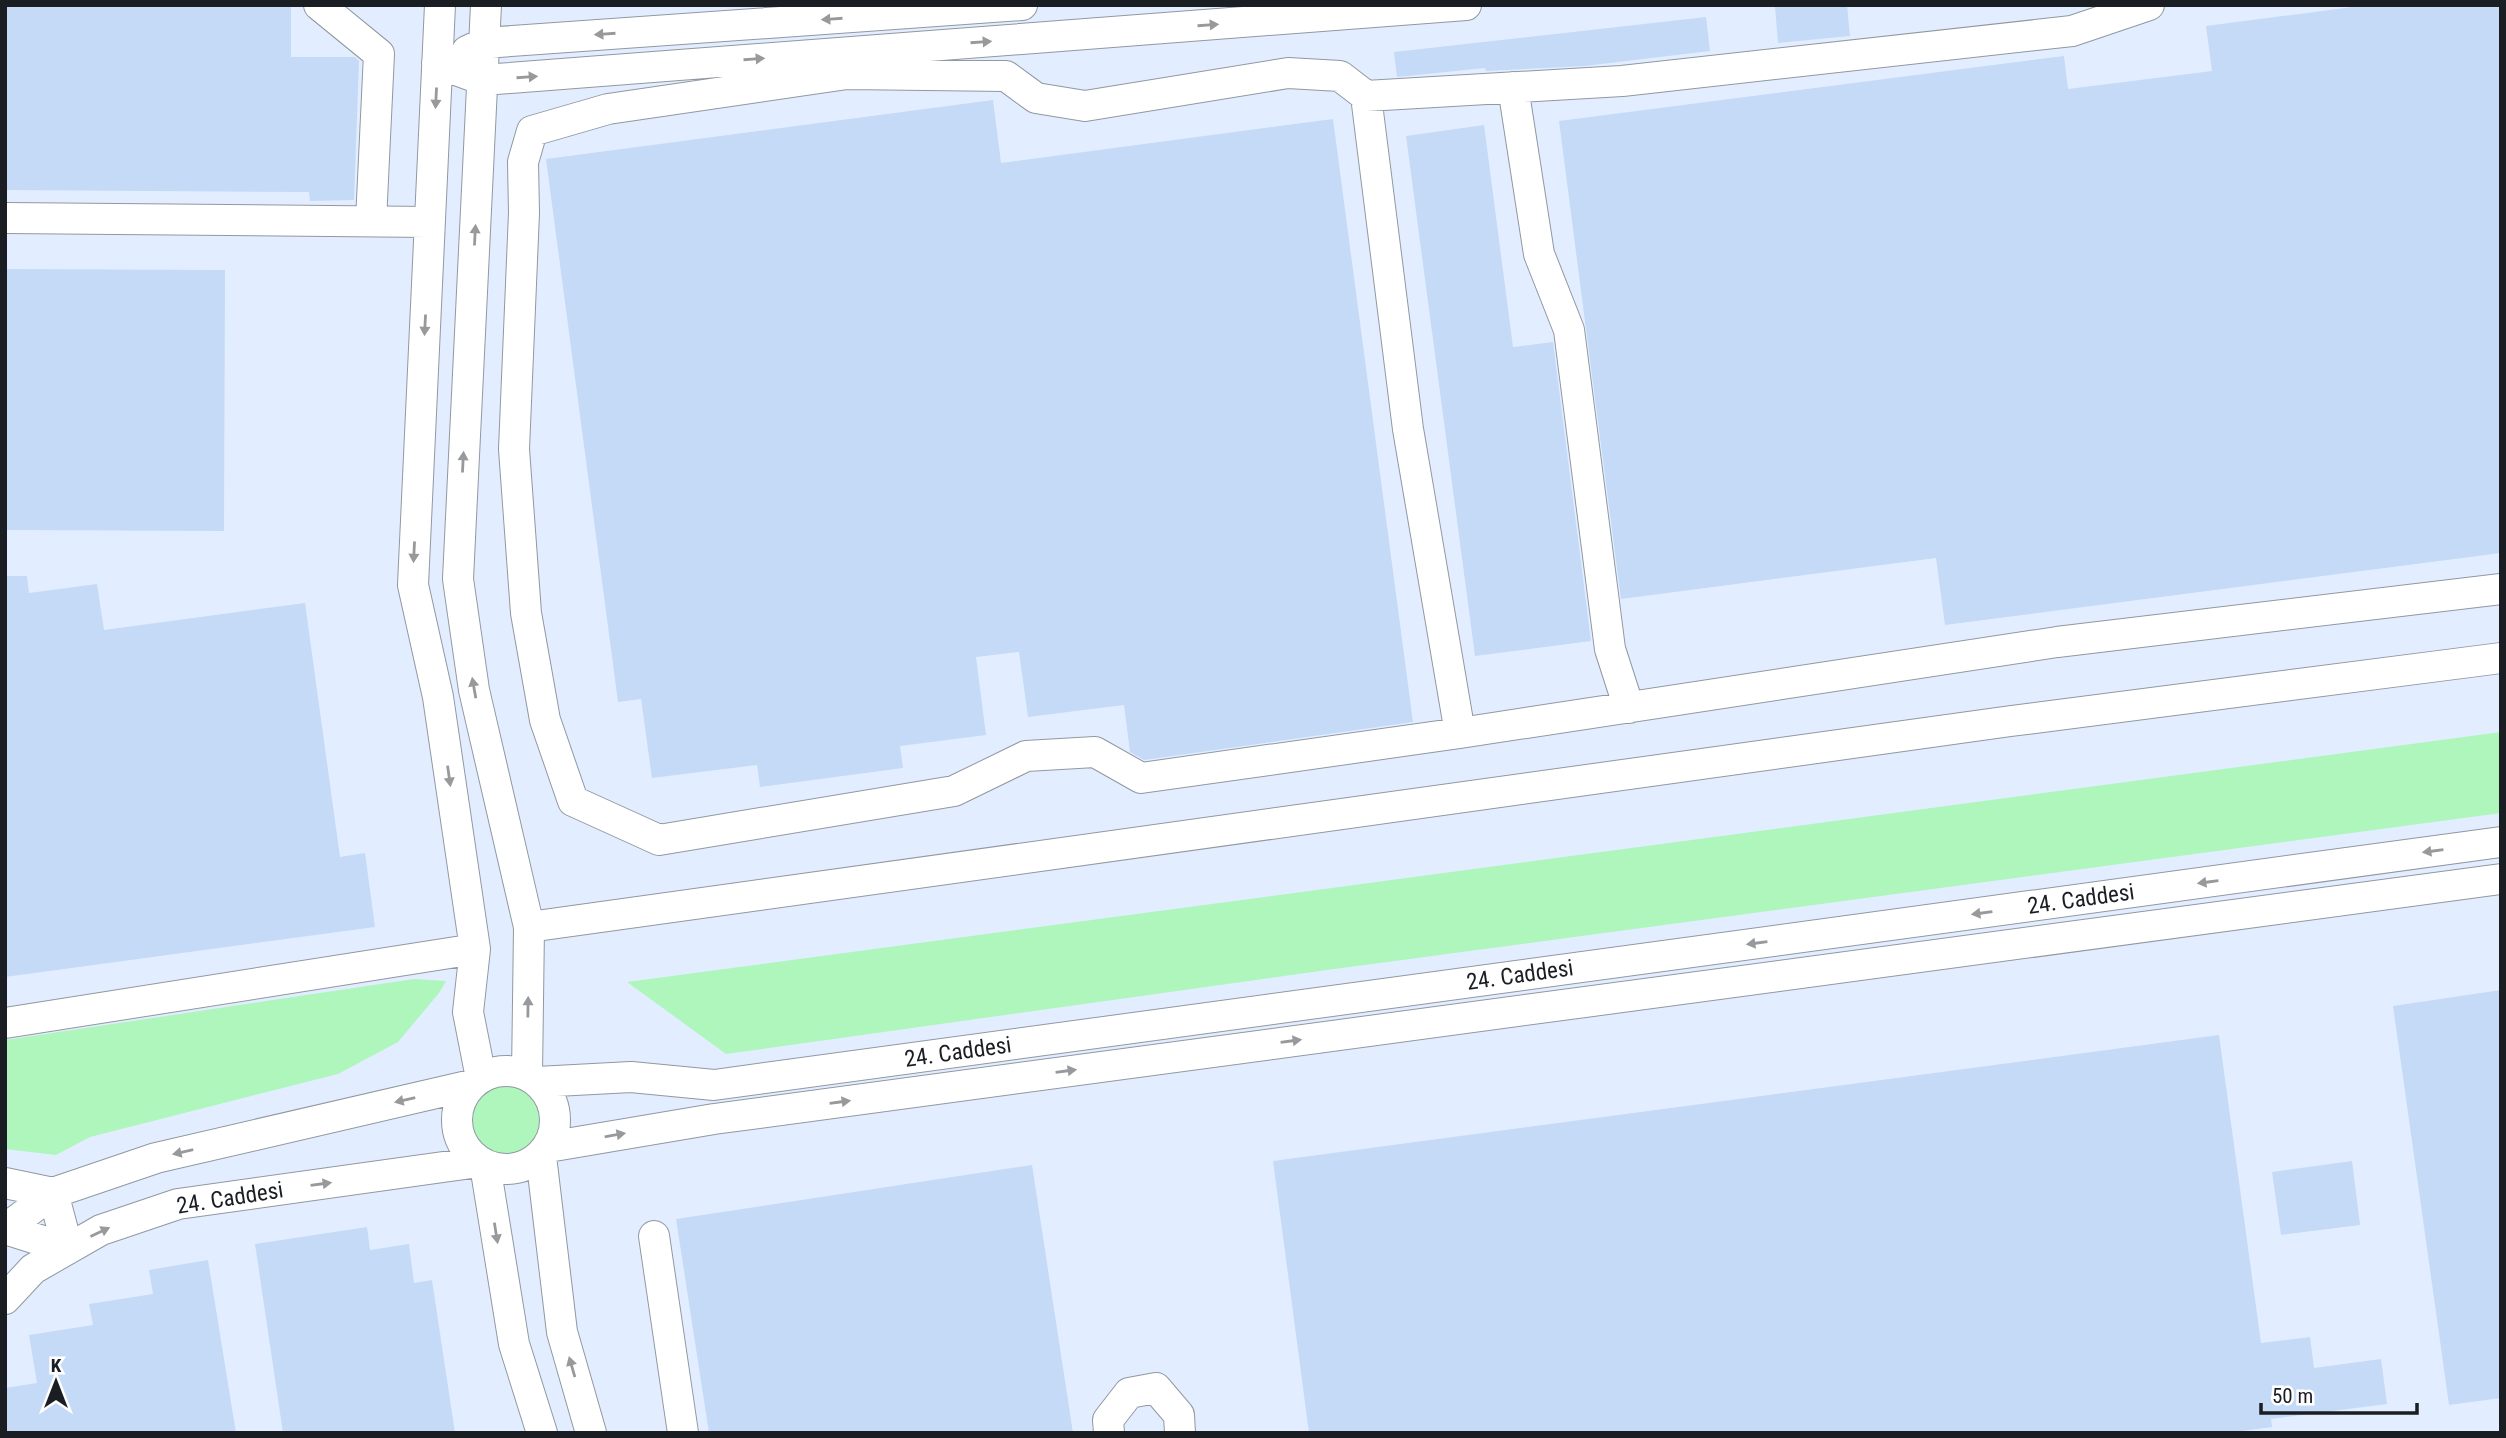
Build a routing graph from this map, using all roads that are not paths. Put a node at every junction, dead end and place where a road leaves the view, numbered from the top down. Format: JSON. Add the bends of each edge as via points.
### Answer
{"nodes":[{"id":1,"x":319,"y":5,"type":"edge"},
{"id":2,"x":440,"y":5,"type":"edge"},
{"id":3,"x":486,"y":5,"type":"edge"},
{"id":4,"x":1022,"y":5,"type":"edge"},
{"id":5,"x":1466,"y":5,"type":"edge"},
{"id":6,"x":2149,"y":5,"type":"edge"},
{"id":7,"x":484,"y":43,"type":"junction"},
{"id":8,"x":438,"y":64,"type":"junction"},
{"id":9,"x":483,"y":80,"type":"junction"},
{"id":10,"x":1513,"y":87,"type":"junction"},
{"id":11,"x":1366,"y":96,"type":"junction"},
{"id":12,"x":5,"y":218,"type":"edge"},
{"id":13,"x":371,"y":221,"type":"junction"},
{"id":14,"x":430,"y":222,"type":"junction"},
{"id":15,"x":2501,"y":589,"type":"edge"},
{"id":16,"x":2501,"y":658,"type":"edge"},
{"id":17,"x":1629,"y":708,"type":"junction"},
{"id":18,"x":1460,"y":733,"type":"junction"},
{"id":19,"x":2501,"y":842,"type":"edge"},
{"id":20,"x":2501,"y":879,"type":"edge"},
{"id":21,"x":529,"y":927,"type":"junction"},
{"id":22,"x":475,"y":949,"type":"junction"},
{"id":23,"x":5,"y":1023,"type":"edge"},
{"id":24,"x":532,"y":1079,"type":"junction"},
{"id":25,"x":476,"y":1081,"type":"junction"},
{"id":26,"x":544,"y":1151,"type":"junction"},
{"id":27,"x":482,"y":1164,"type":"junction"},
{"id":28,"x":5,"y":1183,"type":"edge"},
{"id":29,"x":52,"y":1193,"type":"junction"},
{"id":30,"x":5,"y":1229,"type":"edge"},
{"id":31,"x":654,"y":1236,"type":"dead end"},
{"id":32,"x":68,"y":1249,"type":"junction"},
{"id":33,"x":5,"y":1299,"type":"edge"},
{"id":34,"x":542,"y":1433,"type":"edge"},
{"id":35,"x":591,"y":1433,"type":"edge"},
{"id":36,"x":683,"y":1433,"type":"edge"},
{"id":37,"x":1109,"y":1433,"type":"edge"},
{"id":38,"x":1180,"y":1433,"type":"edge"}],
"edges":[{"from":1,"to":13,"type":"street","via":[[379,54]]},
{"from":2,"to":8,"type":"street"},
{"from":3,"to":7,"type":"street"},
{"from":4,"to":7,"type":"street","one_way":true},
{"from":9,"to":5,"type":"street","one_way":true},
{"from":6,"to":10,"type":"street","via":[[2072,31],[1622,81]]},
{"from":7,"to":8,"type":"street"},
{"from":7,"to":9,"type":"street"},
{"from":8,"to":9,"type":"street"},
{"from":8,"to":14,"type":"street","one_way":true},
{"from":21,"to":9,"type":"street","one_way":true,"via":[[474,690],[457,579]]},
{"from":10,"to":11,"type":"street"},
{"from":10,"to":17,"type":"street","via":[[1539,254],[1569,330],[1611,649]]},
{"from":11,"to":18,"type":"street","via":[[1408,429]]},
{"from":11,"to":18,"type":"street","via":[[1340,76],[1288,73],[1085,106],[1036,98],[1006,76],[846,74],[608,109],[533,131],[523,162],[514,449],[527,613],[545,720],[573,801],[659,840],[954,791],[1026,756],[1095,752],[1141,778]]},
{"from":12,"to":13,"type":"street"},
{"from":13,"to":14,"type":"street"},
{"from":14,"to":22,"type":"street","one_way":true,"via":[[413,585],[438,696]]},
{"from":15,"to":17,"type":"street","via":[[2057,642]]},
{"from":16,"to":21,"type":"street"},
{"from":17,"to":18,"type":"street"},
{"from":19,"to":24,"type":"street","name":"24. Caddesi","one_way":true,"via":[[714,1085],[631,1077]]},
{"from":26,"to":20,"type":"street","name":"24. Caddesi","one_way":true,"via":[[714,1119]]},
{"from":24,"to":21,"type":"street","one_way":true},
{"from":22,"to":23,"type":"street"},
{"from":22,"to":25,"type":"street","via":[[468,1012]]},
{"from":24,"to":25,"type":"street","via":[[503,1071]]},
{"from":24,"to":26,"type":"street","via":[[552,1101],[555,1112],[556,1124]]},
{"from":25,"to":27,"type":"street","via":[[459,1105],[457,1129],[466,1150]]},
{"from":25,"to":29,"type":"street","one_way":true,"via":[[156,1158]]},
{"from":26,"to":27,"type":"street","via":[[520,1168],[496,1169]]},
{"from":35,"to":26,"type":"street","one_way":true,"via":[[562,1332]]},
{"from":32,"to":27,"type":"street","name":"24. Caddesi","one_way":true,"via":[[101,1230],[177,1204]]},
{"from":27,"to":34,"type":"street","one_way":true,"via":[[514,1343]]},
{"from":28,"to":29,"type":"street"},
{"from":29,"to":30,"type":"street"},
{"from":29,"to":32,"type":"street"},
{"from":30,"to":32,"type":"street"},
{"from":31,"to":36,"type":"street"},
{"from":32,"to":33,"type":"street","name":"24. Caddesi","via":[[33,1269]]},
{"from":37,"to":38,"type":"street","via":[[1108,1420],[1129,1393],[1156,1388],[1179,1415]]}]}
